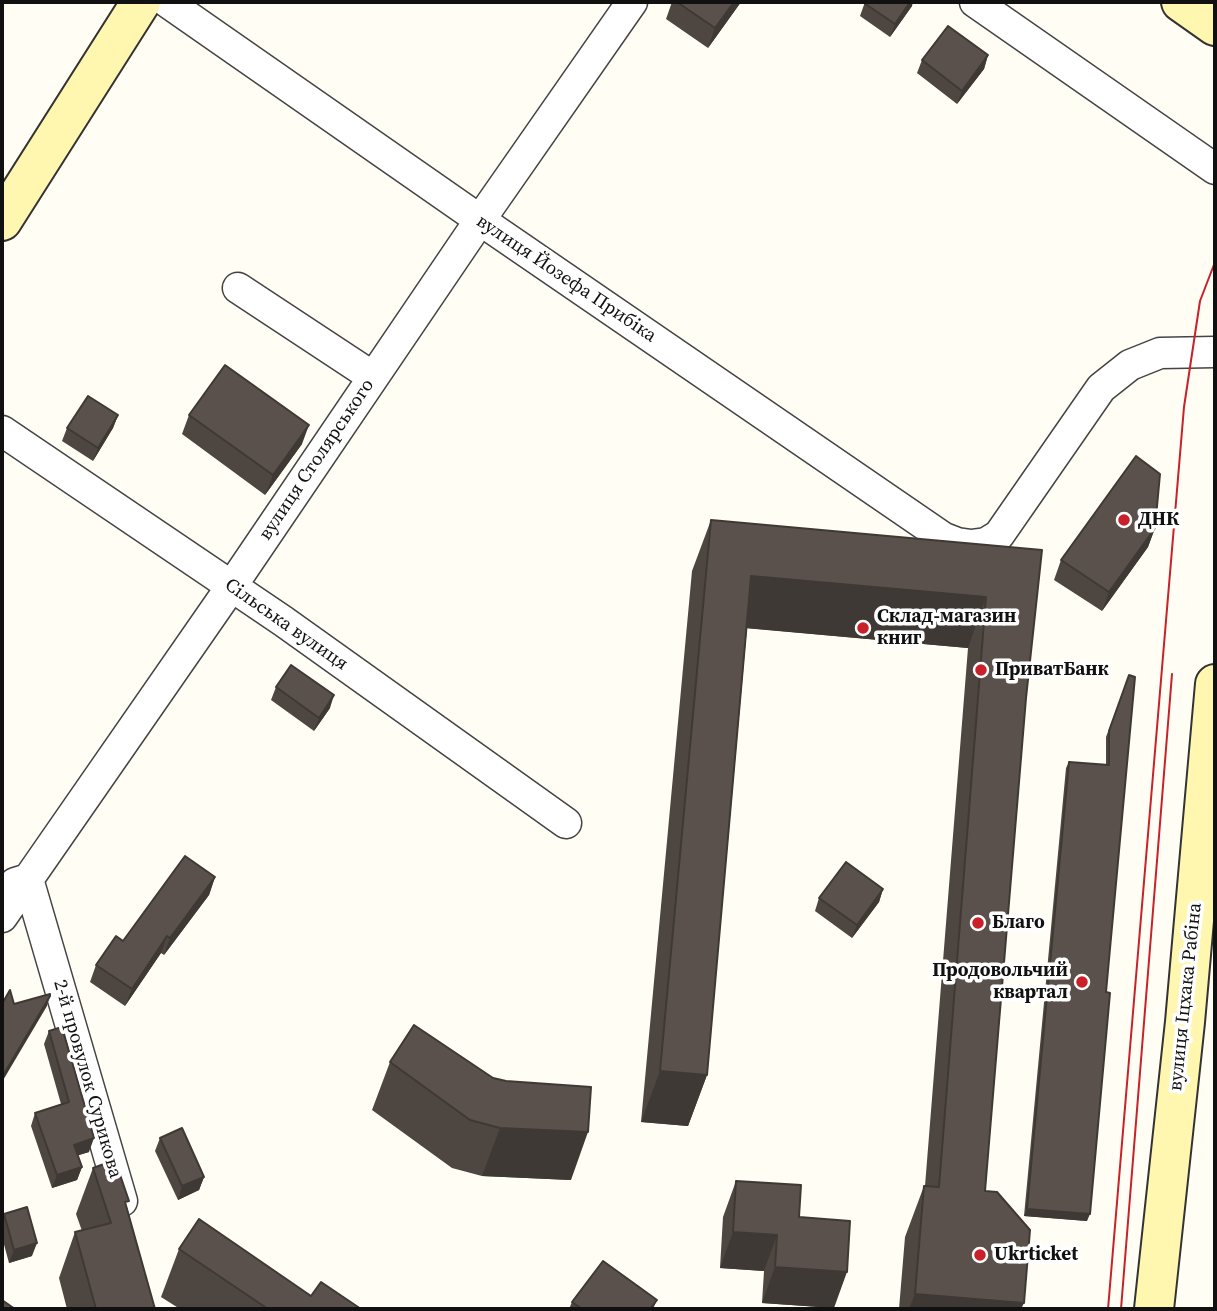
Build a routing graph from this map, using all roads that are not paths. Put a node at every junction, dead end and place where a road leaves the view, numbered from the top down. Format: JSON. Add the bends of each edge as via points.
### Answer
{"nodes":[{"id":1,"x":141,"y":2,"type":"edge"},
{"id":2,"x":167,"y":2,"type":"edge"},
{"id":3,"x":632,"y":2,"type":"edge"},
{"id":4,"x":975,"y":2,"type":"edge"},
{"id":5,"x":1181,"y":2,"type":"edge"},
{"id":6,"x":1215,"y":26,"type":"edge"},
{"id":7,"x":1215,"y":169,"type":"edge"},
{"id":8,"x":480,"y":220,"type":"junction"},
{"id":9,"x":2,"y":221,"type":"edge"},
{"id":10,"x":238,"y":288,"type":"dead end"},
{"id":11,"x":1215,"y":352,"type":"edge"},
{"id":12,"x":373,"y":377,"type":"junction"},
{"id":13,"x":2,"y":431,"type":"edge"},
{"id":14,"x":231,"y":587,"type":"junction"},
{"id":15,"x":1215,"y":684,"type":"edge"},
{"id":16,"x":566,"y":823,"type":"dead end"},
{"id":17,"x":15,"y":883,"type":"edge"},
{"id":18,"x":2,"y":917,"type":"edge"},
{"id":19,"x":129,"y":1226,"type":"edge"},
{"id":20,"x":1154,"y":1309,"type":"edge"}],
"edges":[{"from":1,"to":9,"type":"street"},
{"from":2,"to":8,"type":"street","name":"вулиця Йозефа Прибіка"},
{"from":3,"to":8,"type":"street","name":"вулиця Столярського"},
{"from":4,"to":7,"type":"street"},
{"from":5,"to":6,"type":"street"},
{"from":8,"to":11,"type":"street","name":"вулиця Йозефа Прибіка","via":[[944,538],[971,545],[999,535],[1101,388],[1130,365],[1160,354]]},
{"from":8,"to":12,"type":"street","name":"вулиця Столярського"},
{"from":10,"to":12,"type":"street"},
{"from":12,"to":14,"type":"street","name":"вулиця Столярського"},
{"from":13,"to":14,"type":"street","name":"Сільська вулиця"},
{"from":14,"to":16,"type":"street","name":"Сільська вулиця"},
{"from":14,"to":17,"type":"street","name":"вулиця Столярського"},
{"from":15,"to":20,"type":"street","name":"вулиця Іцхака Рабіна"},
{"from":17,"to":18,"type":"street","name":"вулиця Столярського"},
{"from":17,"to":19,"type":"street","name":"2-й провулок Сурикова"}]}
